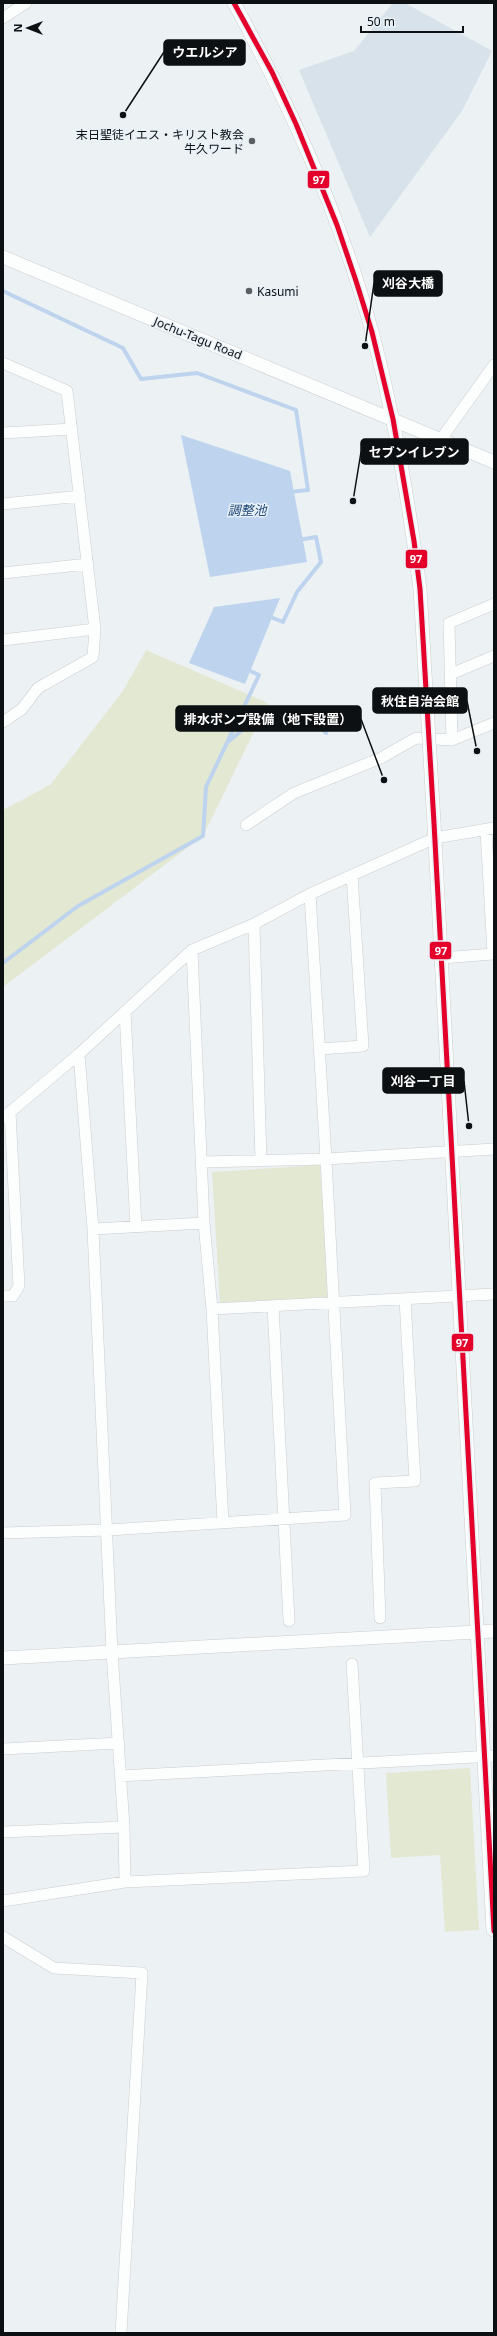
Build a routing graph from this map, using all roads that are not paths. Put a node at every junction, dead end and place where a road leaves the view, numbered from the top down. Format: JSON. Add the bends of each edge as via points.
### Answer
{"nodes":[{"id":1,"x":26,"y":3,"type":"edge"},
{"id":2,"x":234,"y":3,"type":"edge"},
{"id":3,"x":3,"y":18,"type":"edge"},
{"id":4,"x":3,"y":257,"type":"edge"},
{"id":5,"x":3,"y":363,"type":"edge"},
{"id":6,"x":494,"y":365,"type":"edge"},
{"id":7,"x":393,"y":419,"type":"junction"},
{"id":8,"x":72,"y":429,"type":"junction"},
{"id":9,"x":3,"y":433,"type":"edge"},
{"id":10,"x":441,"y":440,"type":"junction"},
{"id":11,"x":494,"y":462,"type":"edge"},
{"id":12,"x":80,"y":496,"type":"junction"},
{"id":13,"x":3,"y":504,"type":"edge"},
{"id":14,"x":88,"y":564,"type":"junction"},
{"id":15,"x":3,"y":573,"type":"edge"},
{"id":16,"x":494,"y":604,"type":"edge"},
{"id":17,"x":95,"y":629,"type":"junction"},
{"id":18,"x":3,"y":640,"type":"edge"},
{"id":19,"x":494,"y":656,"type":"edge"},
{"id":20,"x":451,"y":674,"type":"junction"},
{"id":21,"x":3,"y":722,"type":"edge"},
{"id":22,"x":494,"y":723,"type":"edge"},
{"id":23,"x":452,"y":740,"type":"junction"},
{"id":24,"x":246,"y":824,"type":"dead end"},
{"id":25,"x":490,"y":829,"type":"edge"},
{"id":26,"x":435,"y":838,"type":"junction"},
{"id":27,"x":352,"y":875,"type":"junction"},
{"id":28,"x":310,"y":894,"type":"junction"},
{"id":29,"x":254,"y":924,"type":"junction"},
{"id":30,"x":192,"y":950,"type":"junction"},
{"id":31,"x":441,"y":958,"type":"junction"},
{"id":32,"x":125,"y":1012,"type":"junction"},
{"id":33,"x":320,"y":1049,"type":"junction"},
{"id":34,"x":79,"y":1054,"type":"junction"},
{"id":35,"x":7,"y":1115,"type":"edge"},
{"id":36,"x":494,"y":1149,"type":"edge"},
{"id":37,"x":451,"y":1151,"type":"junction"},
{"id":38,"x":326,"y":1159,"type":"junction"},
{"id":39,"x":261,"y":1161,"type":"junction"},
{"id":40,"x":202,"y":1162,"type":"junction"},
{"id":41,"x":204,"y":1224,"type":"junction"},
{"id":42,"x":136,"y":1227,"type":"junction"},
{"id":43,"x":92,"y":1229,"type":"junction"},
{"id":44,"x":494,"y":1294,"type":"edge"},
{"id":45,"x":459,"y":1295,"type":"junction"},
{"id":46,"x":3,"y":1296,"type":"edge"},
{"id":47,"x":405,"y":1299,"type":"junction"},
{"id":48,"x":334,"y":1303,"type":"junction"},
{"id":49,"x":273,"y":1306,"type":"junction"},
{"id":50,"x":212,"y":1309,"type":"junction"},
{"id":51,"x":284,"y":1519,"type":"junction"},
{"id":52,"x":223,"y":1523,"type":"junction"},
{"id":53,"x":108,"y":1530,"type":"junction"},
{"id":54,"x":3,"y":1533,"type":"edge"},
{"id":55,"x":380,"y":1618,"type":"dead end"},
{"id":56,"x":289,"y":1621,"type":"dead end"},
{"id":57,"x":494,"y":1631,"type":"edge"},
{"id":58,"x":476,"y":1632,"type":"junction"},
{"id":59,"x":112,"y":1652,"type":"junction"},
{"id":60,"x":3,"y":1658,"type":"edge"},
{"id":61,"x":352,"y":1664,"type":"dead end"},
{"id":62,"x":119,"y":1743,"type":"junction"},
{"id":63,"x":3,"y":1749,"type":"edge"},
{"id":64,"x":489,"y":1756,"type":"edge"},
{"id":65,"x":359,"y":1762,"type":"junction"},
{"id":66,"x":120,"y":1776,"type":"junction"},
{"id":67,"x":124,"y":1827,"type":"junction"},
{"id":68,"x":3,"y":1832,"type":"edge"},
{"id":69,"x":124,"y":1882,"type":"junction"},
{"id":70,"x":3,"y":1901,"type":"edge"},
{"id":71,"x":493,"y":1931,"type":"edge"},
{"id":72,"x":3,"y":1937,"type":"edge"},
{"id":73,"x":121,"y":2333,"type":"edge"}],
"edges":[{"from":1,"to":3,"type":"street"},
{"from":2,"to":7,"type":"street","via":[[272,72],[338,225],[372,332]]},
{"from":4,"to":7,"type":"street","name":"Jochu-Tagu Road"},
{"from":5,"to":8,"type":"street","via":[[67,391]]},
{"from":6,"to":10,"type":"street"},
{"from":7,"to":10,"type":"street"},
{"from":7,"to":26,"type":"street","bridge":true,"via":[[405,481],[420,589]]},
{"from":8,"to":9,"type":"street"},
{"from":8,"to":12,"type":"street"},
{"from":10,"to":11,"type":"street"},
{"from":12,"to":13,"type":"street"},
{"from":12,"to":14,"type":"street"},
{"from":14,"to":15,"type":"street"},
{"from":14,"to":17,"type":"street"},
{"from":16,"to":20,"type":"street","via":[[450,623]]},
{"from":17,"to":18,"type":"street"},
{"from":17,"to":21,"type":"street","via":[[93,658],[38,688],[22,710]]},
{"from":19,"to":20,"type":"street"},
{"from":20,"to":23,"type":"street"},
{"from":22,"to":23,"type":"street"},
{"from":23,"to":24,"type":"street","via":[[416,738],[381,758],[294,793]]},
{"from":25,"to":26,"type":"street"},
{"from":25,"to":31,"type":"street","via":[[493,954]]},
{"from":26,"to":27,"type":"street"},
{"from":26,"to":31,"type":"street"},
{"from":27,"to":28,"type":"street"},
{"from":27,"to":33,"type":"street","via":[[363,1046]]},
{"from":28,"to":29,"type":"street"},
{"from":28,"to":33,"type":"street"},
{"from":29,"to":30,"type":"street"},
{"from":29,"to":39,"type":"street"},
{"from":30,"to":32,"type":"street"},
{"from":30,"to":40,"type":"street"},
{"from":31,"to":37,"type":"street"},
{"from":32,"to":34,"type":"street"},
{"from":32,"to":42,"type":"street"},
{"from":33,"to":38,"type":"street"},
{"from":34,"to":35,"type":"street"},
{"from":34,"to":43,"type":"street"},
{"from":35,"to":46,"type":"street","via":[[19,1286],[13,1296]]},
{"from":36,"to":37,"type":"street"},
{"from":37,"to":38,"type":"street"},
{"from":37,"to":45,"type":"street"},
{"from":38,"to":39,"type":"street"},
{"from":38,"to":48,"type":"street"},
{"from":39,"to":40,"type":"street"},
{"from":40,"to":41,"type":"street"},
{"from":41,"to":42,"type":"street"},
{"from":41,"to":50,"type":"street"},
{"from":42,"to":43,"type":"street"},
{"from":43,"to":53,"type":"street"},
{"from":44,"to":45,"type":"street"},
{"from":45,"to":47,"type":"street"},
{"from":45,"to":58,"type":"street"},
{"from":47,"to":48,"type":"street"},
{"from":47,"to":55,"type":"street","via":[[416,1481],[375,1483]]},
{"from":48,"to":49,"type":"street"},
{"from":48,"to":51,"type":"street","via":[[345,1515]]},
{"from":49,"to":50,"type":"street"},
{"from":49,"to":51,"type":"street"},
{"from":50,"to":52,"type":"street"},
{"from":51,"to":52,"type":"street"},
{"from":51,"to":56,"type":"street"},
{"from":52,"to":53,"type":"street"},
{"from":53,"to":54,"type":"street"},
{"from":53,"to":59,"type":"street"},
{"from":57,"to":58,"type":"street"},
{"from":58,"to":59,"type":"street"},
{"from":58,"to":64,"type":"street"},
{"from":59,"to":60,"type":"street"},
{"from":59,"to":62,"type":"street"},
{"from":61,"to":65,"type":"street"},
{"from":62,"to":63,"type":"street"},
{"from":62,"to":66,"type":"street"},
{"from":64,"to":65,"type":"street"},
{"from":64,"to":71,"type":"street"},
{"from":65,"to":66,"type":"street"},
{"from":65,"to":69,"type":"street","via":[[364,1871]]},
{"from":66,"to":67,"type":"street"},
{"from":67,"to":68,"type":"street"},
{"from":67,"to":69,"type":"street"},
{"from":69,"to":70,"type":"street"},
{"from":72,"to":73,"type":"street","via":[[54,1968],[142,1973]]}]}
